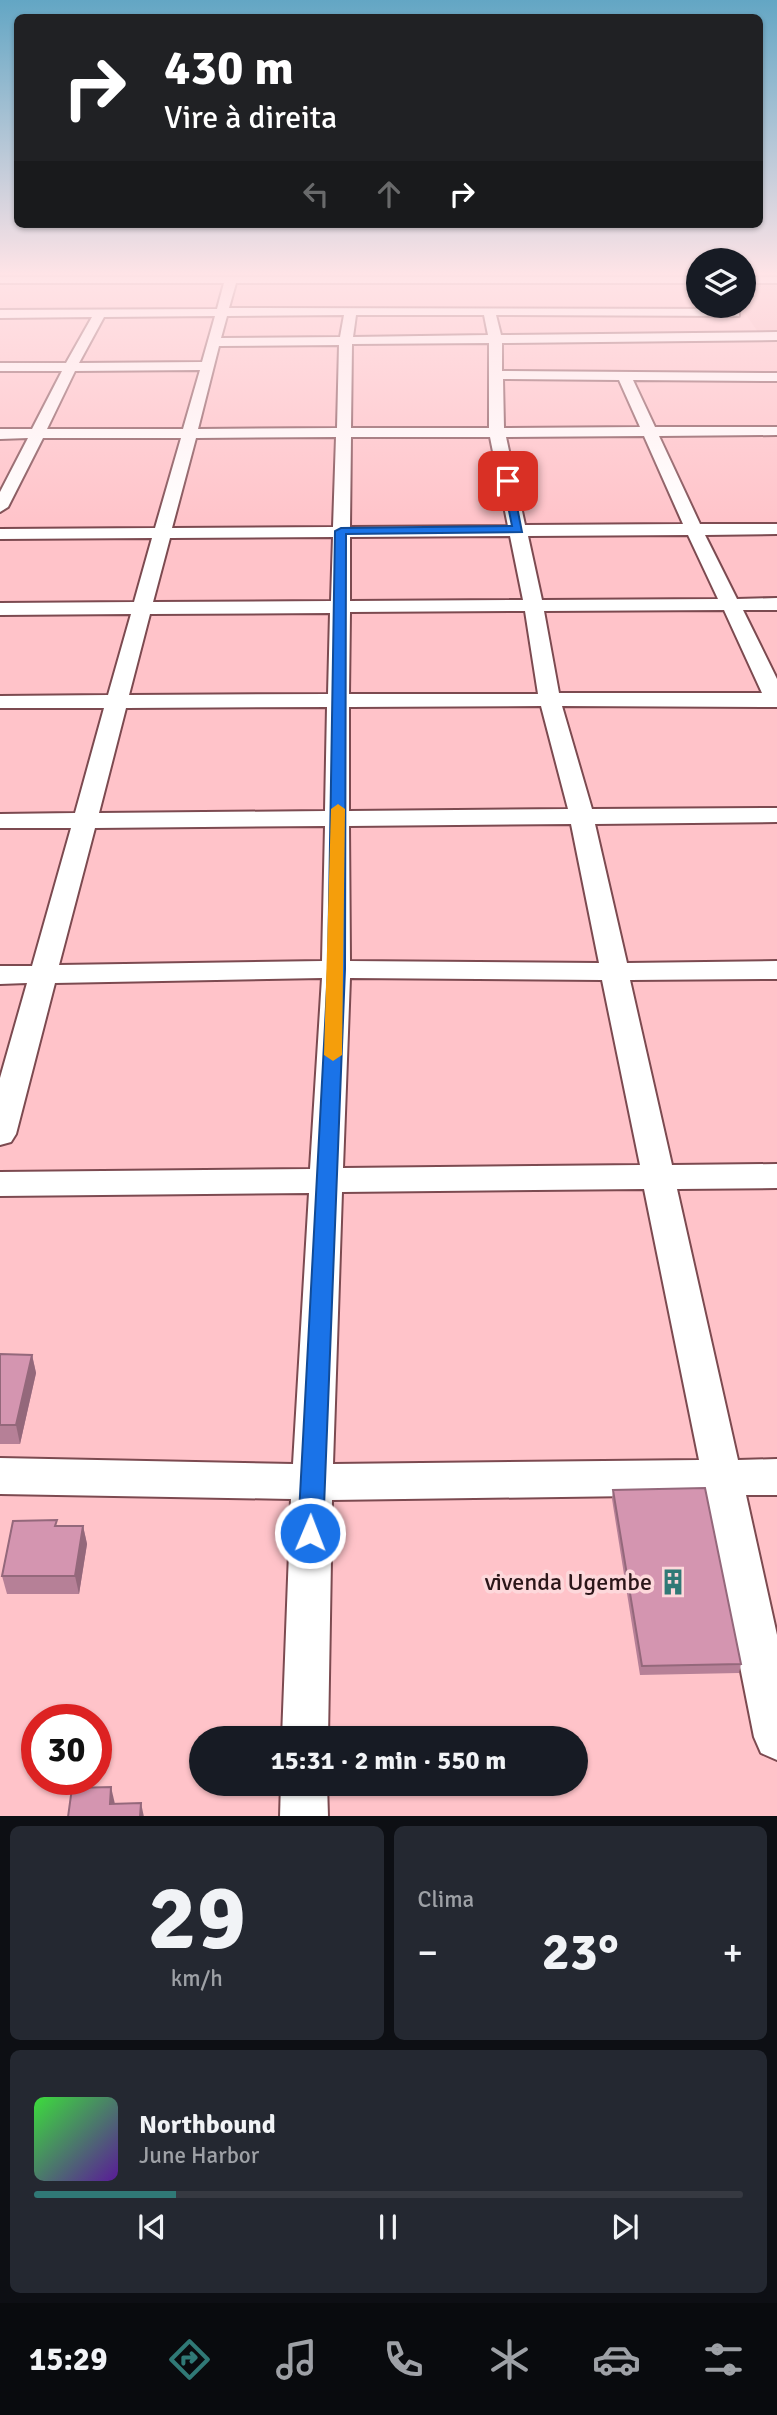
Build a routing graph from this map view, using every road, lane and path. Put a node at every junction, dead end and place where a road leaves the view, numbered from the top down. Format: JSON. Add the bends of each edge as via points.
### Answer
{"nodes":[{"id":1,"x":74,"y":357,"type":"edge"},
{"id":2,"x":210,"y":357,"type":"edge"},
{"id":3,"x":346,"y":357,"type":"edge"},
{"id":4,"x":496,"y":357,"type":"edge"},
{"id":5,"x":69,"y":366,"type":"junction"},
{"id":6,"x":207,"y":366,"type":"junction"},
{"id":7,"x":0,"y":367,"type":"edge"},
{"id":8,"x":775,"y":374,"type":"edge"},
{"id":9,"x":497,"y":375,"type":"junction"},
{"id":10,"x":625,"y":377,"type":"junction"},
{"id":11,"x":777,"y":431,"type":"edge"},
{"id":12,"x":497,"y":432,"type":"junction"},
{"id":13,"x":649,"y":432,"type":"junction"},
{"id":14,"x":189,"y":433,"type":"junction"},
{"id":15,"x":345,"y":433,"type":"junction"},
{"id":16,"x":0,"y":434,"type":"edge"},
{"id":17,"x":40,"y":434,"type":"junction"},
{"id":18,"x":0,"y":507,"type":"edge"},
{"id":19,"x":694,"y":529,"type":"junction"},
{"id":20,"x":777,"y":529,"type":"edge"},
{"id":21,"x":518,"y":530,"type":"junction"},
{"id":22,"x":341,"y":531,"type":"junction"},
{"id":23,"x":163,"y":533,"type":"junction"},
{"id":24,"x":0,"y":534,"type":"edge"},
{"id":25,"x":777,"y":604,"type":"edge"},
{"id":26,"x":731,"y":605,"type":"junction"},
{"id":27,"x":534,"y":606,"type":"junction"},
{"id":28,"x":339,"y":607,"type":"junction"},
{"id":29,"x":0,"y":609,"type":"edge"},
{"id":30,"x":140,"y":609,"type":"junction"},
{"id":31,"x":548,"y":698,"type":"junction"},
{"id":32,"x":777,"y":699,"type":"edge"},
{"id":33,"x":338,"y":701,"type":"junction"},
{"id":34,"x":0,"y":702,"type":"edge"},
{"id":35,"x":117,"y":702,"type":"junction"},
{"id":36,"x":777,"y":816,"type":"edge"},
{"id":37,"x":582,"y":818,"type":"junction"},
{"id":38,"x":338,"y":820,"type":"junction"},
{"id":39,"x":0,"y":821,"type":"edge"},
{"id":40,"x":85,"y":821,"type":"junction"},
{"id":41,"x":336,"y":969,"type":"junction"},
{"id":42,"x":777,"y":970,"type":"edge"},
{"id":43,"x":615,"y":972,"type":"junction"},
{"id":44,"x":43,"y":974,"type":"junction"},
{"id":45,"x":0,"y":975,"type":"edge"},
{"id":46,"x":0,"y":1134,"type":"edge"},
{"id":47,"x":777,"y":1176,"type":"edge"},
{"id":48,"x":657,"y":1177,"type":"junction"},
{"id":49,"x":327,"y":1180,"type":"junction"},
{"id":50,"x":0,"y":1184,"type":"edge"},
{"id":51,"x":0,"y":1476,"type":"edge"},
{"id":52,"x":720,"y":1477,"type":"junction"},
{"id":53,"x":777,"y":1477,"type":"edge"},
{"id":54,"x":312,"y":1482,"type":"junction"},
{"id":55,"x":305,"y":1726,"type":"edge"},
{"id":56,"x":777,"y":1737,"type":"edge"},
{"id":57,"x":304,"y":1796,"type":"edge"},
{"id":58,"x":304,"y":1816,"type":"edge"}],
"edges":[{"from":1,"to":5,"type":"street"},
{"from":2,"to":6,"type":"street"},
{"from":3,"to":15,"type":"street"},
{"from":4,"to":9,"type":"street"},
{"from":5,"to":6,"type":"street"},
{"from":5,"to":7,"type":"street"},
{"from":5,"to":17,"type":"street"},
{"from":6,"to":14,"type":"street"},
{"from":8,"to":10,"type":"street"},
{"from":9,"to":10,"type":"street"},
{"from":9,"to":12,"type":"street"},
{"from":10,"to":13,"type":"street"},
{"from":11,"to":13,"type":"street"},
{"from":12,"to":13,"type":"street"},
{"from":12,"to":15,"type":"street"},
{"from":12,"to":21,"type":"street"},
{"from":13,"to":19,"type":"street"},
{"from":14,"to":15,"type":"street"},
{"from":14,"to":17,"type":"street"},
{"from":14,"to":23,"type":"street"},
{"from":15,"to":22,"type":"street"},
{"from":16,"to":17,"type":"street"},
{"from":17,"to":18,"type":"street"},
{"from":19,"to":20,"type":"street"},
{"from":19,"to":21,"type":"street"},
{"from":19,"to":26,"type":"street"},
{"from":21,"to":22,"type":"street"},
{"from":21,"to":27,"type":"street"},
{"from":22,"to":23,"type":"street"},
{"from":22,"to":28,"type":"street"},
{"from":23,"to":24,"type":"street"},
{"from":23,"to":30,"type":"street"},
{"from":25,"to":26,"type":"street"},
{"from":26,"to":27,"type":"street"},
{"from":26,"to":32,"type":"street"},
{"from":27,"to":28,"type":"street"},
{"from":27,"to":31,"type":"street"},
{"from":28,"to":30,"type":"street"},
{"from":28,"to":33,"type":"street"},
{"from":29,"to":30,"type":"street"},
{"from":30,"to":35,"type":"street"},
{"from":31,"to":32,"type":"street"},
{"from":31,"to":33,"type":"street"},
{"from":31,"to":37,"type":"street"},
{"from":33,"to":35,"type":"street"},
{"from":33,"to":38,"type":"street"},
{"from":34,"to":35,"type":"street"},
{"from":35,"to":40,"type":"street"},
{"from":36,"to":37,"type":"street"},
{"from":37,"to":38,"type":"street"},
{"from":37,"to":43,"type":"street"},
{"from":38,"to":40,"type":"street"},
{"from":38,"to":41,"type":"street"},
{"from":39,"to":40,"type":"street"},
{"from":40,"to":44,"type":"street"},
{"from":41,"to":43,"type":"street"},
{"from":41,"to":44,"type":"street"},
{"from":41,"to":49,"type":"street"},
{"from":42,"to":43,"type":"street"},
{"from":43,"to":48,"type":"street"},
{"from":44,"to":45,"type":"street"},
{"from":44,"to":46,"type":"street"},
{"from":47,"to":48,"type":"street"},
{"from":48,"to":49,"type":"street"},
{"from":48,"to":52,"type":"street"},
{"from":49,"to":50,"type":"street"},
{"from":49,"to":54,"type":"street"},
{"from":51,"to":54,"type":"street"},
{"from":52,"to":53,"type":"street"},
{"from":52,"to":54,"type":"street"},
{"from":52,"to":56,"type":"street"},
{"from":54,"to":55,"type":"street"},
{"from":57,"to":58,"type":"street"}]}
